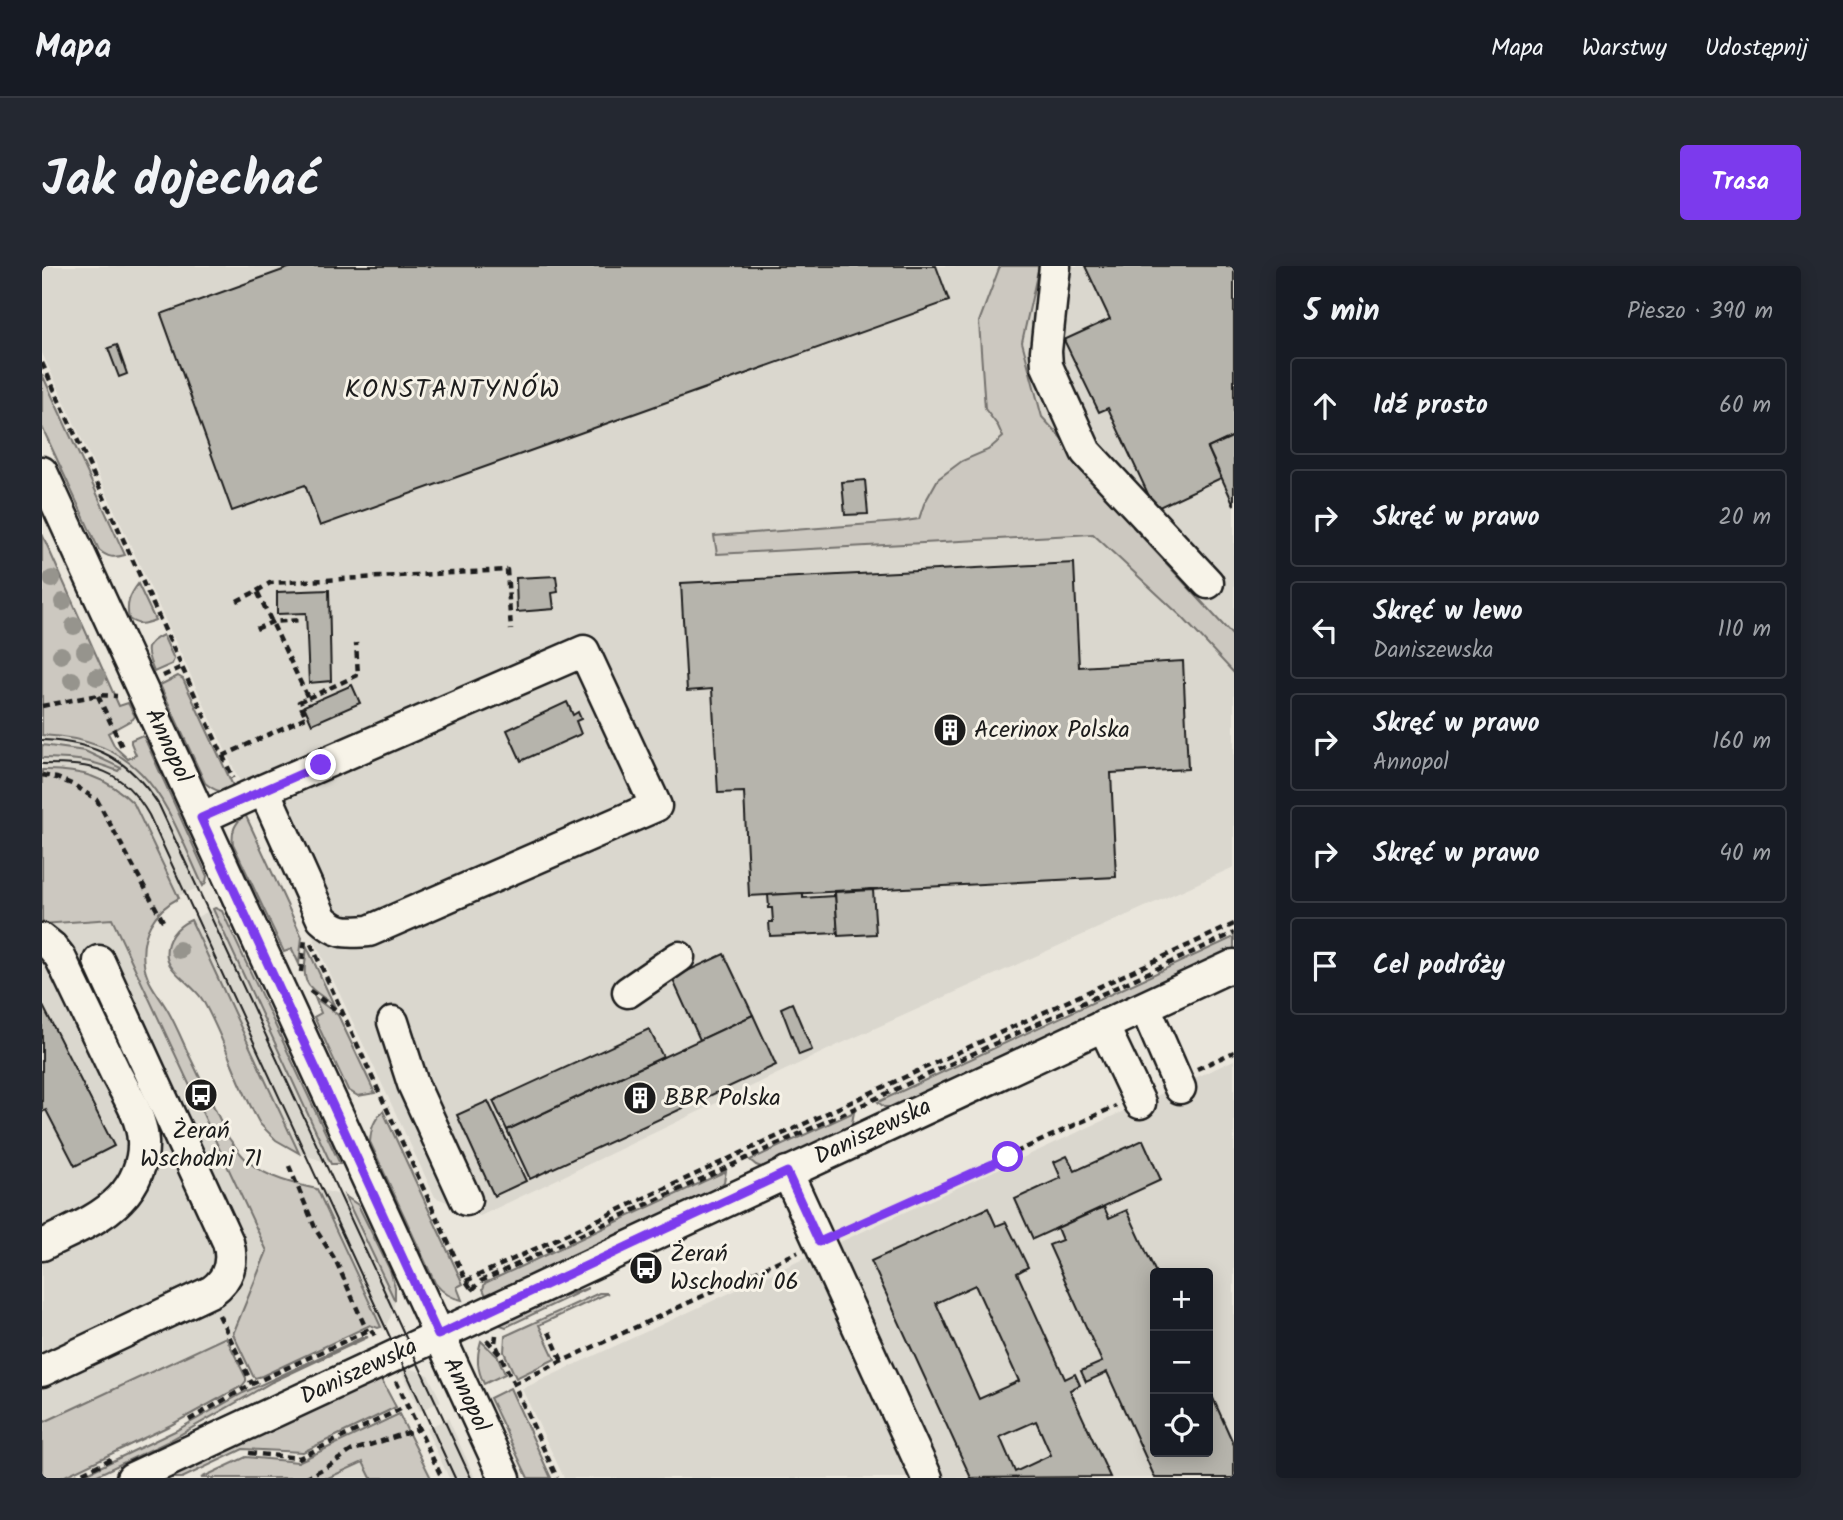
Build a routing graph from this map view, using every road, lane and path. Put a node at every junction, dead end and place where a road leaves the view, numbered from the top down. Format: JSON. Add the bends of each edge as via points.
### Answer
{"nodes":[{"id":1,"x":1055,"y":266,"type":"edge"},
{"id":2,"x":42,"y":472,"type":"edge"},
{"id":3,"x":1208,"y":583,"type":"dead end"},
{"id":4,"x":257,"y":591,"type":"junction"},
{"id":5,"x":235,"y":602,"type":"dead end"},
{"id":6,"x":301,"y":620,"type":"dead end"},
{"id":7,"x":272,"y":622,"type":"junction"},
{"id":8,"x":256,"y":629,"type":"dead end"},
{"id":9,"x":511,"y":630,"type":"dead end"},
{"id":10,"x":356,"y":643,"type":"dead end"},
{"id":11,"x":182,"y":667,"type":"dead end"},
{"id":12,"x":156,"y":679,"type":"dead end"},
{"id":13,"x":98,"y":695,"type":"junction"},
{"id":14,"x":119,"y":696,"type":"dead end"},
{"id":15,"x":307,"y":698,"type":"junction"},
{"id":16,"x":42,"y":706,"type":"edge"},
{"id":17,"x":123,"y":749,"type":"dead end"},
{"id":18,"x":223,"y":756,"type":"dead end"},
{"id":19,"x":42,"y":775,"type":"edge"},
{"id":20,"x":264,"y":790,"type":"junction"},
{"id":21,"x":201,"y":818,"type":"junction"},
{"id":22,"x":163,"y":921,"type":"dead end"},
{"id":23,"x":1234,"y":924,"type":"edge"},
{"id":24,"x":1234,"y":933,"type":"edge"},
{"id":25,"x":306,"y":934,"type":"dead end"},
{"id":26,"x":42,"y":939,"type":"edge"},
{"id":27,"x":679,"y":957,"type":"dead end"},
{"id":28,"x":99,"y":961,"type":"dead end"},
{"id":29,"x":1234,"y":965,"type":"edge"},
{"id":30,"x":300,"y":976,"type":"dead end"},
{"id":31,"x":304,"y":986,"type":"dead end"},
{"id":32,"x":628,"y":992,"type":"dead end"},
{"id":33,"x":1145,"y":1007,"type":"junction"},
{"id":34,"x":343,"y":1015,"type":"dead end"},
{"id":35,"x":393,"y":1022,"type":"dead end"},
{"id":36,"x":1103,"y":1026,"type":"junction"},
{"id":37,"x":1234,"y":1052,"type":"edge"},
{"id":38,"x":1178,"y":1083,"type":"joint"},
{"id":39,"x":1138,"y":1100,"type":"joint"},
{"id":40,"x":289,"y":1166,"type":"dead end"},
{"id":41,"x":787,"y":1172,"type":"junction"},
{"id":42,"x":466,"y":1200,"type":"dead end"},
{"id":43,"x":819,"y":1242,"type":"junction"},
{"id":44,"x":42,"y":1245,"type":"edge"},
{"id":45,"x":466,"y":1281,"type":"dead end"},
{"id":46,"x":209,"y":1293,"type":"junction"},
{"id":47,"x":469,"y":1297,"type":"dead end"},
{"id":48,"x":492,"y":1326,"type":"dead end"},
{"id":49,"x":367,"y":1331,"type":"junction"},
{"id":50,"x":549,"y":1332,"type":"dead end"},
{"id":51,"x":484,"y":1334,"type":"dead end"},
{"id":52,"x":438,"y":1335,"type":"junction"},
{"id":53,"x":375,"y":1336,"type":"dead end"},
{"id":54,"x":501,"y":1356,"type":"junction"},
{"id":55,"x":562,"y":1361,"type":"junction"},
{"id":56,"x":391,"y":1370,"type":"dead end"},
{"id":57,"x":42,"y":1371,"type":"edge"},
{"id":58,"x":513,"y":1384,"type":"junction"},
{"id":59,"x":407,"y":1406,"type":"junction"},
{"id":60,"x":419,"y":1429,"type":"junction"},
{"id":61,"x":246,"y":1453,"type":"dead end"},
{"id":62,"x":132,"y":1478,"type":"edge"},
{"id":63,"x":305,"y":1478,"type":"edge"},
{"id":64,"x":442,"y":1478,"type":"edge"},
{"id":65,"x":505,"y":1478,"type":"edge"},
{"id":66,"x":556,"y":1478,"type":"edge"},
{"id":67,"x":927,"y":1478,"type":"edge"}],
"edges":[{"from":1,"to":3,"type":"street","via":[[1047,366],[1086,452]]},
{"from":2,"to":21,"type":"street","name":"Annopol"},
{"from":4,"to":5,"type":"path"},
{"from":4,"to":7,"type":"path"},
{"from":4,"to":9,"type":"path","via":[[270,583],[508,570]]},
{"from":6,"to":7,"type":"path"},
{"from":7,"to":8,"type":"path"},
{"from":7,"to":15,"type":"path"},
{"from":10,"to":15,"type":"path","via":[[358,675]]},
{"from":11,"to":12,"type":"path"},
{"from":13,"to":14,"type":"path"},
{"from":13,"to":16,"type":"path"},
{"from":13,"to":17,"type":"path"},
{"from":15,"to":18,"type":"path","via":[[299,702],[306,717]]},
{"from":19,"to":22,"type":"path","via":[[74,785],[97,800]]},
{"from":20,"to":20,"type":"street","via":[[584,651],[656,806],[369,931],[351,932],[334,930],[322,919]]},
{"from":20,"to":21,"type":"street"},
{"from":21,"to":52,"type":"street","name":"Annopol"},
{"from":23,"to":45,"type":"path"},
{"from":24,"to":47,"type":"path","via":[[481,1281]]},
{"from":25,"to":30,"type":"path"},
{"from":26,"to":44,"type":"street","via":[[60,957],[135,1112],[143,1154],[121,1199]]},
{"from":27,"to":32,"type":"street"},
{"from":28,"to":46,"type":"street","via":[[228,1242],[231,1260],[227,1276]]},
{"from":29,"to":33,"type":"street","name":"Daniszewska"},
{"from":31,"to":34,"type":"path"},
{"from":33,"to":36,"type":"street","name":"Daniszewska"},
{"from":33,"to":38,"type":"street"},
{"from":35,"to":42,"type":"street","via":[[413,1084]]},
{"from":36,"to":39,"type":"street"},
{"from":36,"to":41,"type":"street","name":"Daniszewska"},
{"from":37,"to":38,"type":"path"},
{"from":39,"to":43,"type":"path"},
{"from":40,"to":49,"type":"path"},
{"from":41,"to":43,"type":"street"},
{"from":41,"to":52,"type":"street","name":"Daniszewska"},
{"from":43,"to":55,"type":"path"},
{"from":43,"to":67,"type":"street"},
{"from":46,"to":49,"type":"path","via":[[252,1384]]},
{"from":46,"to":57,"type":"street"},
{"from":48,"to":54,"type":"path"},
{"from":49,"to":53,"type":"path","via":[[371,1329]]},
{"from":50,"to":55,"type":"path"},
{"from":51,"to":54,"type":"path"},
{"from":52,"to":62,"type":"street","name":"Daniszewska"},
{"from":52,"to":65,"type":"street","name":"Annopol"},
{"from":54,"to":58,"type":"path"},
{"from":55,"to":58,"type":"path"},
{"from":56,"to":59,"type":"path"},
{"from":58,"to":66,"type":"path"},
{"from":59,"to":60,"type":"path"},
{"from":59,"to":61,"type":"path","via":[[299,1458]]},
{"from":60,"to":63,"type":"path","via":[[351,1451]]},
{"from":60,"to":64,"type":"path"}]}
